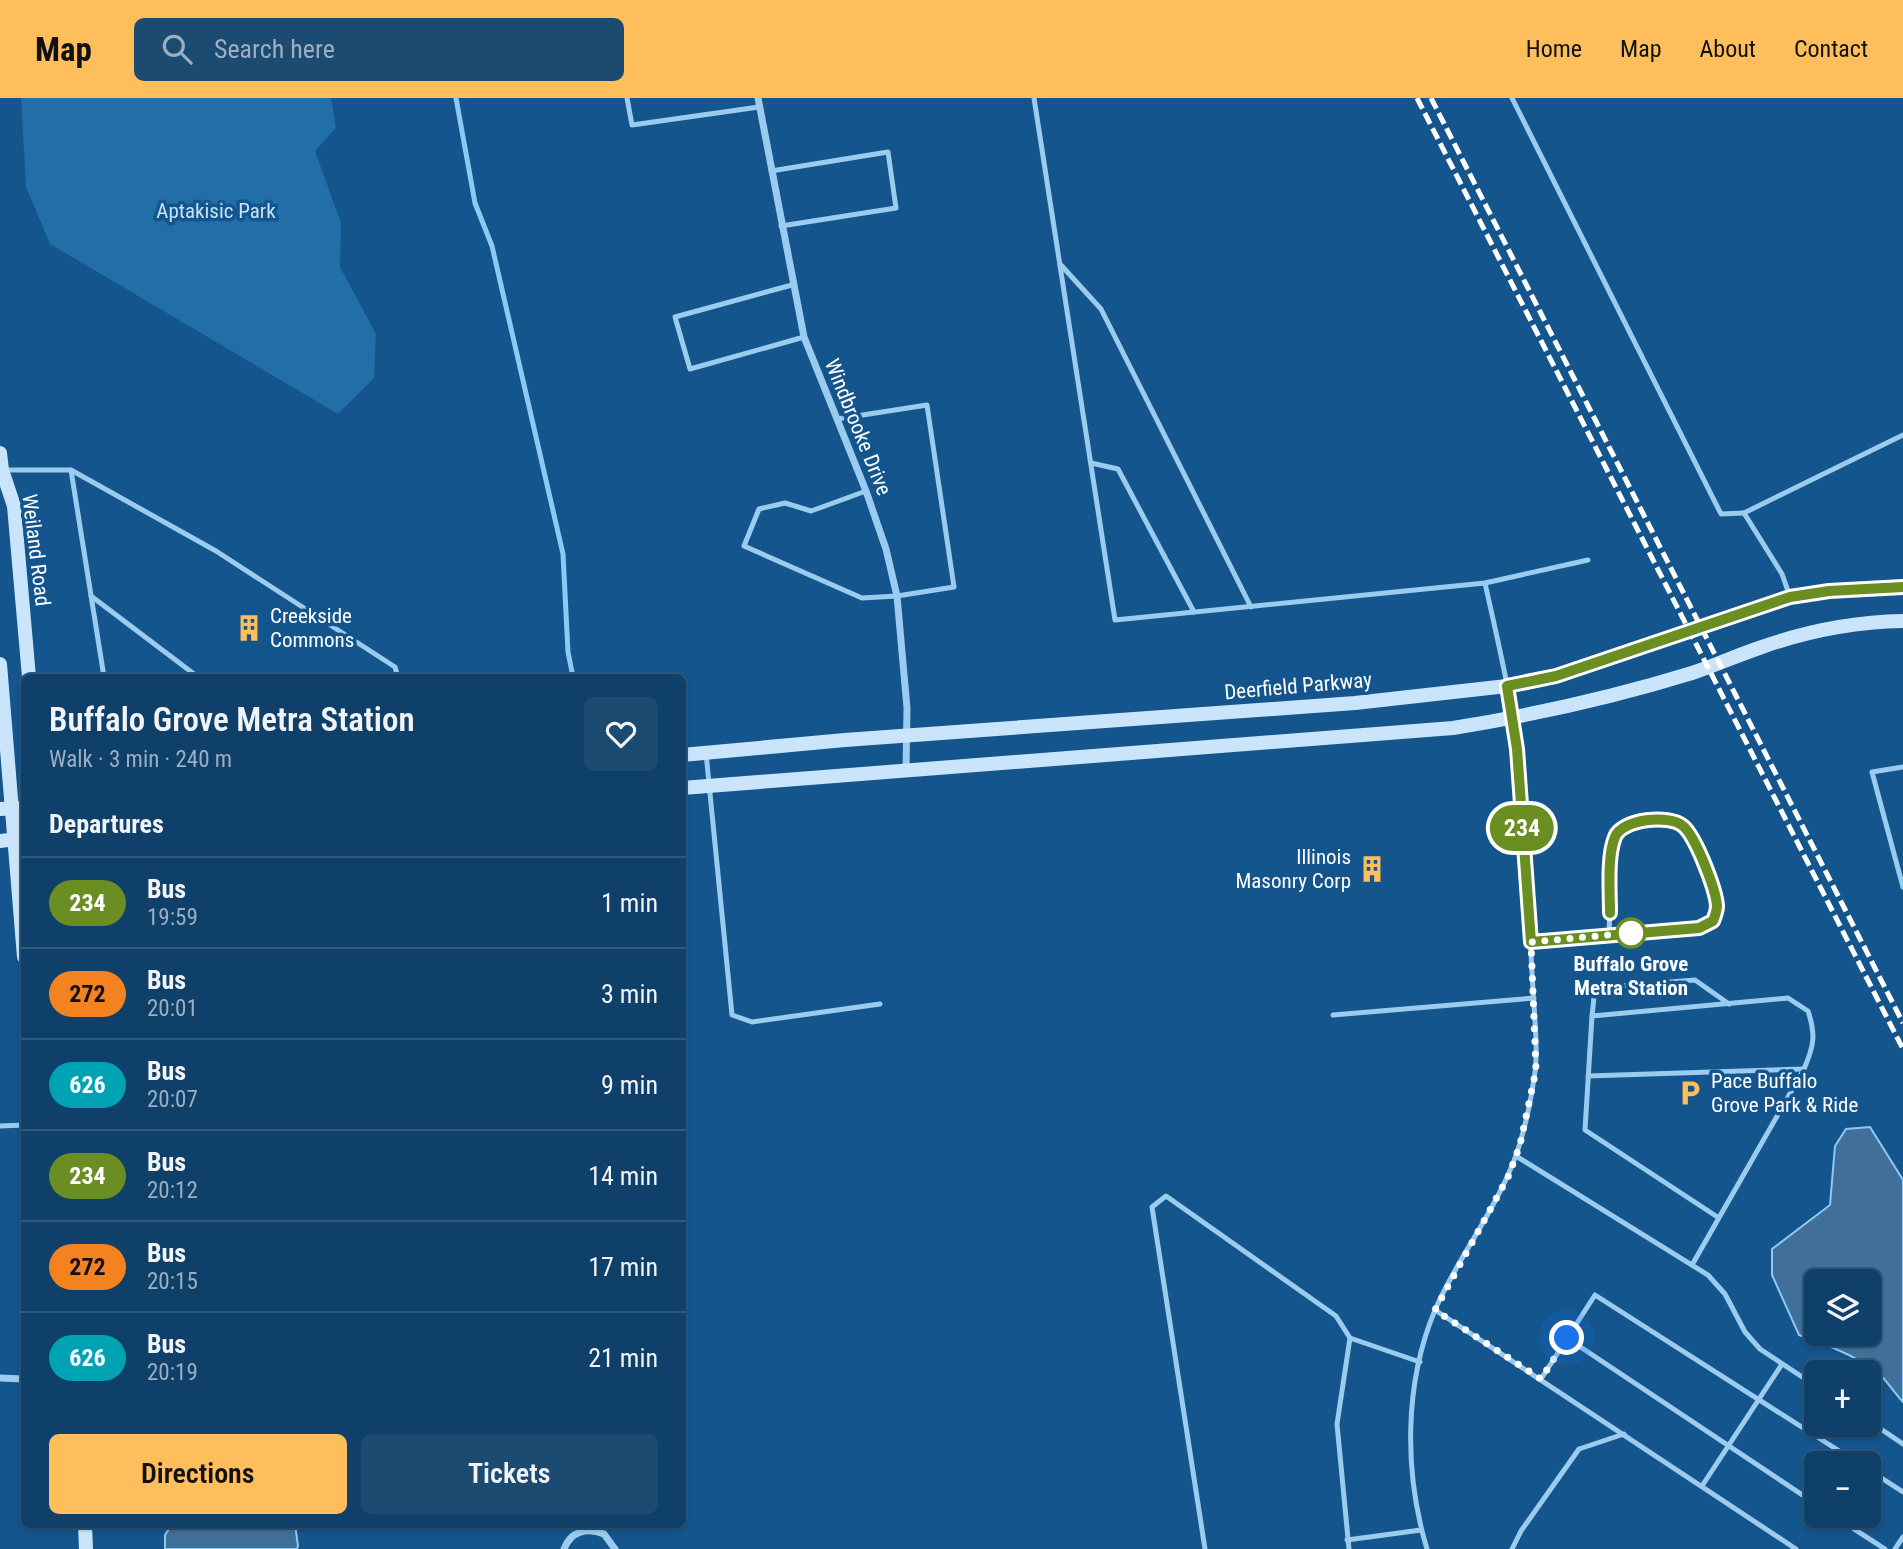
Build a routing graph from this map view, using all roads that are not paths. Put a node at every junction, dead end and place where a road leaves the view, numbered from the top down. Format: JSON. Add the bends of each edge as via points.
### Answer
{"nodes":[{"id":1,"x":627,"y":98,"type":"edge"},
{"id":2,"x":758,"y":98,"type":"edge"},
{"id":3,"x":1034,"y":98,"type":"edge"},
{"id":4,"x":1512,"y":98,"type":"edge"},
{"id":5,"x":759,"y":107,"type":"junction"},
{"id":6,"x":771,"y":171,"type":"junction"},
{"id":7,"x":781,"y":226,"type":"junction"},
{"id":8,"x":1060,"y":264,"type":"junction"},
{"id":9,"x":792,"y":285,"type":"junction"},
{"id":10,"x":804,"y":337,"type":"junction"},
{"id":11,"x":837,"y":419,"type":"junction"},
{"id":12,"x":1903,"y":435,"type":"edge"},
{"id":13,"x":0,"y":453,"type":"edge"},
{"id":14,"x":1091,"y":463,"type":"junction"},
{"id":15,"x":71,"y":470,"type":"junction"},
{"id":16,"x":1,"y":472,"type":"edge"},
{"id":17,"x":866,"y":491,"type":"junction"},
{"id":18,"x":1744,"y":513,"type":"junction"},
{"id":19,"x":1588,"y":560,"type":"dead end"},
{"id":20,"x":1485,"y":583,"type":"junction"},
{"id":21,"x":1903,"y":587,"type":"edge"},
{"id":22,"x":91,"y":596,"type":"junction"},
{"id":23,"x":897,"y":596,"type":"junction"},
{"id":24,"x":1790,"y":597,"type":"junction"},
{"id":25,"x":1251,"y":607,"type":"junction"},
{"id":26,"x":1194,"y":612,"type":"junction"},
{"id":27,"x":1903,"y":621,"type":"edge"},
{"id":28,"x":0,"y":664,"type":"edge"},
{"id":29,"x":29,"y":674,"type":"edge"},
{"id":30,"x":104,"y":674,"type":"edge"},
{"id":31,"x":194,"y":674,"type":"edge"},
{"id":32,"x":397,"y":674,"type":"edge"},
{"id":33,"x":1507,"y":686,"type":"junction"},
{"id":34,"x":1512,"y":719,"type":"junction"},
{"id":35,"x":907,"y":736,"type":"junction"},
{"id":36,"x":706,"y":753,"type":"junction"},
{"id":37,"x":686,"y":755,"type":"edge"},
{"id":38,"x":1903,"y":767,"type":"edge"},
{"id":39,"x":906,"y":771,"type":"junction"},
{"id":40,"x":708,"y":786,"type":"junction"},
{"id":41,"x":686,"y":788,"type":"edge"},
{"id":42,"x":12,"y":808,"type":"edge"},
{"id":43,"x":13,"y":839,"type":"edge"},
{"id":44,"x":1903,"y":887,"type":"edge"},
{"id":45,"x":21,"y":925,"type":"edge"},
{"id":46,"x":1609,"y":935,"type":"junction"},
{"id":47,"x":1531,"y":942,"type":"junction"},
{"id":48,"x":1534,"y":998,"type":"junction"},
{"id":49,"x":880,"y":1004,"type":"dead end"},
{"id":50,"x":1729,"y":1004,"type":"junction"},
{"id":51,"x":1333,"y":1015,"type":"dead end"},
{"id":52,"x":1592,"y":1016,"type":"junction"},
{"id":53,"x":1804,"y":1069,"type":"junction"},
{"id":54,"x":1588,"y":1076,"type":"junction"},
{"id":55,"x":21,"y":1125,"type":"edge"},
{"id":56,"x":0,"y":1126,"type":"edge"},
{"id":57,"x":1516,"y":1156,"type":"junction"},
{"id":58,"x":1719,"y":1218,"type":"junction"},
{"id":59,"x":1692,"y":1265,"type":"junction"},
{"id":60,"x":1435,"y":1310,"type":"junction"},
{"id":61,"x":1350,"y":1338,"type":"junction"},
{"id":62,"x":1567,"y":1338,"type":"junction"},
{"id":63,"x":1420,"y":1362,"type":"junction"},
{"id":64,"x":1782,"y":1364,"type":"junction"},
{"id":65,"x":0,"y":1378,"type":"edge"},
{"id":66,"x":21,"y":1378,"type":"edge"},
{"id":67,"x":1804,"y":1378,"type":"edge"},
{"id":68,"x":1541,"y":1379,"type":"junction"},
{"id":69,"x":1759,"y":1399,"type":"junction"},
{"id":70,"x":1881,"y":1429,"type":"edge"},
{"id":71,"x":1624,"y":1434,"type":"junction"},
{"id":72,"x":1903,"y":1444,"type":"edge"},
{"id":73,"x":1729,"y":1445,"type":"junction"},
{"id":74,"x":1839,"y":1451,"type":"edge"},
{"id":75,"x":1881,"y":1478,"type":"edge"},
{"id":76,"x":1702,"y":1486,"type":"junction"},
{"id":77,"x":1903,"y":1492,"type":"edge"},
{"id":78,"x":1804,"y":1496,"type":"edge"},
{"id":79,"x":85,"y":1528,"type":"edge"},
{"id":80,"x":1853,"y":1528,"type":"edge"},
{"id":81,"x":1421,"y":1530,"type":"junction"},
{"id":82,"x":1903,"y":1536,"type":"edge"},
{"id":83,"x":1347,"y":1540,"type":"junction"},
{"id":84,"x":86,"y":1549,"type":"edge"},
{"id":85,"x":564,"y":1549,"type":"edge"},
{"id":86,"x":615,"y":1549,"type":"edge"},
{"id":87,"x":1205,"y":1549,"type":"edge"},
{"id":88,"x":1349,"y":1549,"type":"edge"},
{"id":89,"x":1427,"y":1549,"type":"edge"},
{"id":90,"x":1512,"y":1549,"type":"edge"},
{"id":91,"x":1796,"y":1549,"type":"edge"},
{"id":92,"x":1885,"y":1549,"type":"edge"},
{"id":93,"x":1895,"y":1549,"type":"edge"}],
"edges":[{"from":1,"to":5,"type":"lane","via":[[632,125]]},
{"from":2,"to":5,"type":"street","name":"Windbrooke Drive"},
{"from":3,"to":8,"type":"lane"},
{"from":4,"to":18,"type":"lane","via":[[1721,514]]},
{"from":5,"to":6,"type":"street","name":"Windbrooke Drive"},
{"from":6,"to":7,"type":"street","name":"Windbrooke Drive"},
{"from":6,"to":7,"type":"lane","via":[[888,152],[896,208]]},
{"from":7,"to":9,"type":"street","name":"Windbrooke Drive"},
{"from":8,"to":14,"type":"lane"},
{"from":8,"to":25,"type":"lane","via":[[1101,309]]},
{"from":9,"to":10,"type":"street","name":"Windbrooke Drive"},
{"from":9,"to":10,"type":"lane","via":[[675,317],[690,369]]},
{"from":10,"to":11,"type":"street","name":"Windbrooke Drive"},
{"from":11,"to":17,"type":"street","name":"Windbrooke Drive"},
{"from":11,"to":23,"type":"lane","via":[[927,405],[954,587]]},
{"from":12,"to":18,"type":"lane"},
{"from":13,"to":16,"type":"main road","name":"Weiland Road"},
{"from":14,"to":26,"type":"lane","via":[[1118,469]]},
{"from":14,"to":26,"type":"lane","via":[[1115,620]]},
{"from":15,"to":16,"type":"lane"},
{"from":15,"to":22,"type":"lane"},
{"from":15,"to":32,"type":"lane","via":[[216,551],[395,667]]},
{"from":16,"to":29,"type":"main road","name":"Weiland Road","via":[[14,506]]},
{"from":17,"to":23,"type":"street","name":"Windbrooke Drive"},
{"from":17,"to":23,"type":"lane","via":[[811,511],[785,503],[759,509],[744,546],[862,598]]},
{"from":18,"to":24,"type":"lane","via":[[1782,574]]},
{"from":19,"to":20,"type":"lane"},
{"from":20,"to":25,"type":"lane"},
{"from":20,"to":33,"type":"lane"},
{"from":21,"to":24,"type":"main road","name":"Deerfield Parkway"},
{"from":22,"to":30,"type":"lane"},
{"from":22,"to":31,"type":"lane"},
{"from":23,"to":35,"type":"street","name":"Windbrooke Drive"},
{"from":24,"to":33,"type":"main road","name":"Deerfield Parkway","via":[[1556,676]]},
{"from":25,"to":26,"type":"lane"},
{"from":27,"to":34,"type":"main road","via":[[1812,632],[1689,674]]},
{"from":28,"to":42,"type":"main road"},
{"from":33,"to":34,"type":"lane"},
{"from":33,"to":35,"type":"main road","name":"Deerfield Parkway","via":[[1355,703]]},
{"from":34,"to":39,"type":"main road","via":[[1366,736]]},
{"from":34,"to":47,"type":"lane"},
{"from":35,"to":36,"type":"main road","name":"Deerfield Parkway"},
{"from":35,"to":39,"type":"street","name":"Windbrooke Drive"},
{"from":36,"to":37,"type":"main road","name":"Deerfield Parkway"},
{"from":36,"to":40,"type":"lane"},
{"from":38,"to":44,"type":"lane","via":[[1872,772]]},
{"from":39,"to":40,"type":"main road"},
{"from":40,"to":41,"type":"main road"},
{"from":40,"to":49,"type":"lane","via":[[732,1016],[752,1022]]},
{"from":42,"to":43,"type":"main road"},
{"from":43,"to":45,"type":"main road"},
{"from":46,"to":46,"type":"lane","via":[[1699,928],[1713,921],[1718,909],[1715,892],[1684,826],[1670,820],[1639,821],[1625,825],[1615,835]]},
{"from":46,"to":47,"type":"lane"},
{"from":47,"to":48,"type":"lane"},
{"from":48,"to":51,"type":"lane"},
{"from":48,"to":57,"type":"lane","via":[[1536,1070]]},
{"from":50,"to":52,"type":"lane"},
{"from":50,"to":52,"type":"lane","via":[[1695,980],[1595,988]]},
{"from":50,"to":53,"type":"lane","via":[[1788,998],[1808,1011],[1815,1032]]},
{"from":52,"to":54,"type":"lane"},
{"from":53,"to":54,"type":"lane"},
{"from":53,"to":58,"type":"lane"},
{"from":54,"to":58,"type":"lane","via":[[1585,1130]]},
{"from":55,"to":56,"type":"lane"},
{"from":57,"to":59,"type":"lane"},
{"from":57,"to":60,"type":"lane"},
{"from":58,"to":59,"type":"lane"},
{"from":59,"to":64,"type":"lane","via":[[1725,1294],[1745,1332],[1760,1349]]},
{"from":60,"to":63,"type":"lane"},
{"from":60,"to":68,"type":"lane"},
{"from":61,"to":63,"type":"lane"},
{"from":61,"to":83,"type":"lane","via":[[1337,1424]]},
{"from":61,"to":87,"type":"lane","via":[[1335,1315],[1166,1196],[1152,1207]]},
{"from":62,"to":68,"type":"lane"},
{"from":62,"to":69,"type":"lane","via":[[1595,1295]]},
{"from":62,"to":73,"type":"lane"},
{"from":63,"to":81,"type":"lane","via":[[1410,1459]]},
{"from":64,"to":67,"type":"lane"},
{"from":64,"to":69,"type":"lane"},
{"from":65,"to":66,"type":"street"},
{"from":68,"to":71,"type":"lane"},
{"from":69,"to":73,"type":"lane"},
{"from":69,"to":74,"type":"lane"},
{"from":70,"to":72,"type":"lane"},
{"from":71,"to":76,"type":"lane"},
{"from":71,"to":90,"type":"lane","via":[[1578,1449]]},
{"from":73,"to":76,"type":"lane"},
{"from":73,"to":78,"type":"lane"},
{"from":75,"to":77,"type":"lane"},
{"from":76,"to":91,"type":"lane"},
{"from":79,"to":84,"type":"main road"},
{"from":80,"to":92,"type":"lane"},
{"from":81,"to":83,"type":"lane"},
{"from":81,"to":89,"type":"lane"},
{"from":82,"to":93,"type":"lane"},
{"from":83,"to":88,"type":"lane"},
{"from":85,"to":86,"type":"street","via":[[570,1538],[587,1530],[604,1534]]}]}
